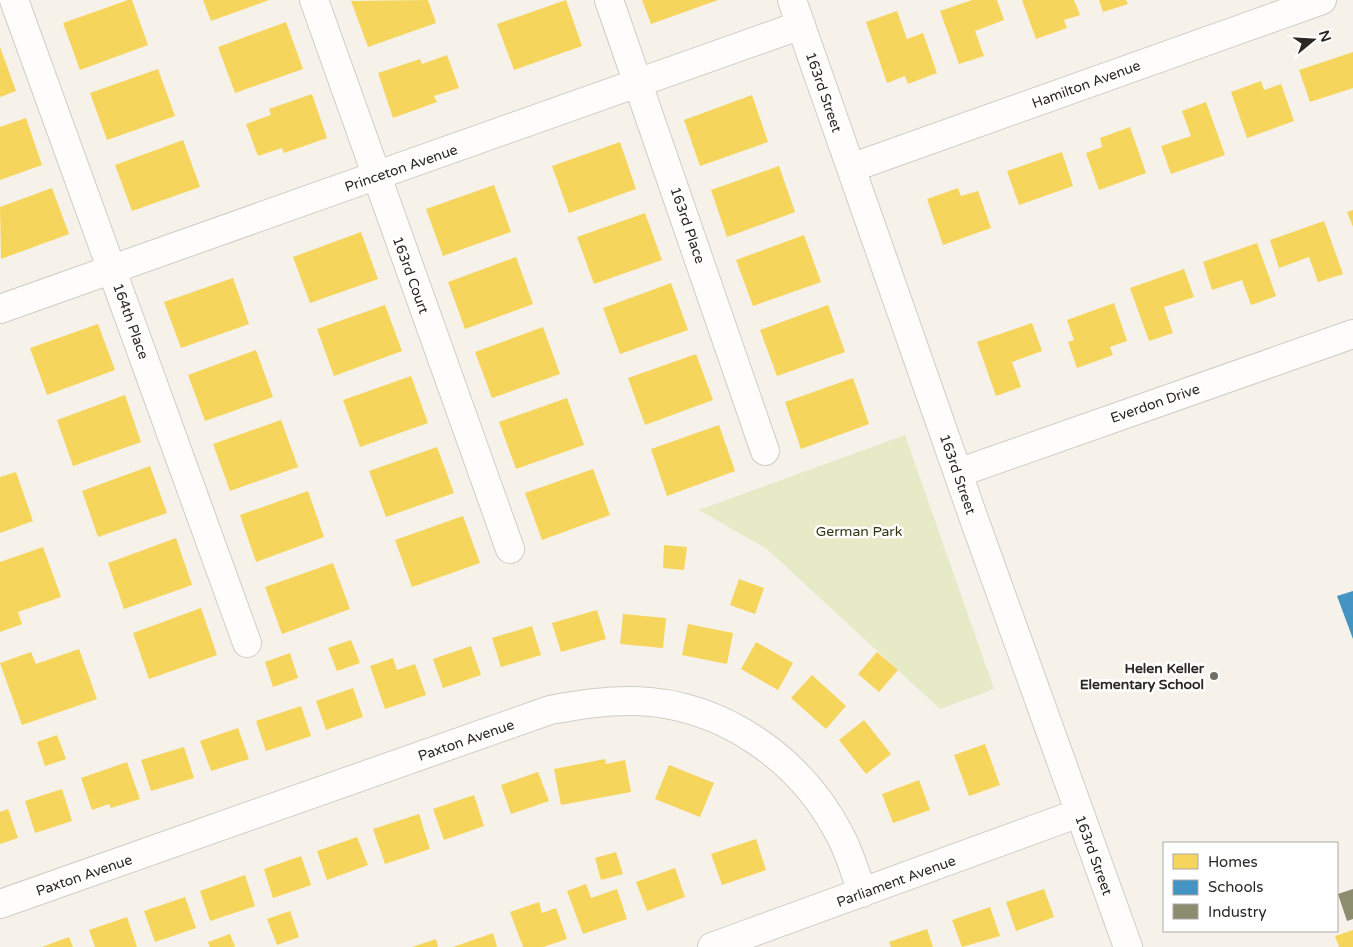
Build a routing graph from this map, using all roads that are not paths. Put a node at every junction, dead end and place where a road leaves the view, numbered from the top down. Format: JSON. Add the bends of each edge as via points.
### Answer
{"nodes":[{"id":1,"x":14,"y":0,"type":"edge"},
{"id":2,"x":314,"y":0,"type":"edge"},
{"id":3,"x":610,"y":0,"type":"edge"},
{"id":4,"x":1322,"y":0,"type":"edge"},
{"id":5,"x":797,"y":12,"type":"edge"},
{"id":6,"x":640,"y":84,"type":"junction"},
{"id":7,"x":851,"y":168,"type":"junction"},
{"id":8,"x":376,"y":177,"type":"junction"},
{"id":9,"x":112,"y":271,"type":"junction"},
{"id":10,"x":0,"y":309,"type":"edge"},
{"id":11,"x":1353,"y":334,"type":"edge"},
{"id":12,"x":765,"y":450,"type":"dead end"},
{"id":13,"x":958,"y":473,"type":"junction"},
{"id":14,"x":510,"y":549,"type":"dead end"},
{"id":15,"x":247,"y":643,"type":"dead end"},
{"id":16,"x":1079,"y":813,"type":"junction"},
{"id":17,"x":862,"y":894,"type":"junction"},
{"id":18,"x":0,"y":904,"type":"edge"},
{"id":19,"x":712,"y":947,"type":"edge"},
{"id":20,"x":1128,"y":947,"type":"edge"}],
"edges":[{"from":1,"to":9,"type":"street","name":"164th Place"},
{"from":2,"to":8,"type":"street","name":"163rd Court"},
{"from":3,"to":6,"type":"street","name":"163rd Place"},
{"from":4,"to":7,"type":"street","name":"Hamilton Avenue"},
{"from":5,"to":6,"type":"street","name":"Princeton Avenue"},
{"from":5,"to":7,"type":"street","name":"163rd Street"},
{"from":6,"to":8,"type":"street","name":"Princeton Avenue"},
{"from":6,"to":12,"type":"street","name":"163rd Place"},
{"from":7,"to":13,"type":"street","name":"163rd Street"},
{"from":8,"to":9,"type":"street","name":"Princeton Avenue"},
{"from":8,"to":14,"type":"street","name":"163rd Court"},
{"from":9,"to":10,"type":"street","name":"Princeton Avenue"},
{"from":9,"to":15,"type":"street","name":"164th Place"},
{"from":11,"to":13,"type":"street","name":"Everdon Drive"},
{"from":13,"to":16,"type":"street","name":"163rd Street"},
{"from":16,"to":17,"type":"street","name":"Parliament Avenue"},
{"from":16,"to":20,"type":"street","name":"163rd Street"},
{"from":17,"to":18,"type":"street","name":"Paxton Avenue","via":[[842,837],[822,806],[782,759],[761,742],[714,718],[687,709],[637,701],[591,703],[550,710]]},
{"from":17,"to":19,"type":"street","name":"Parliament Avenue"}]}
